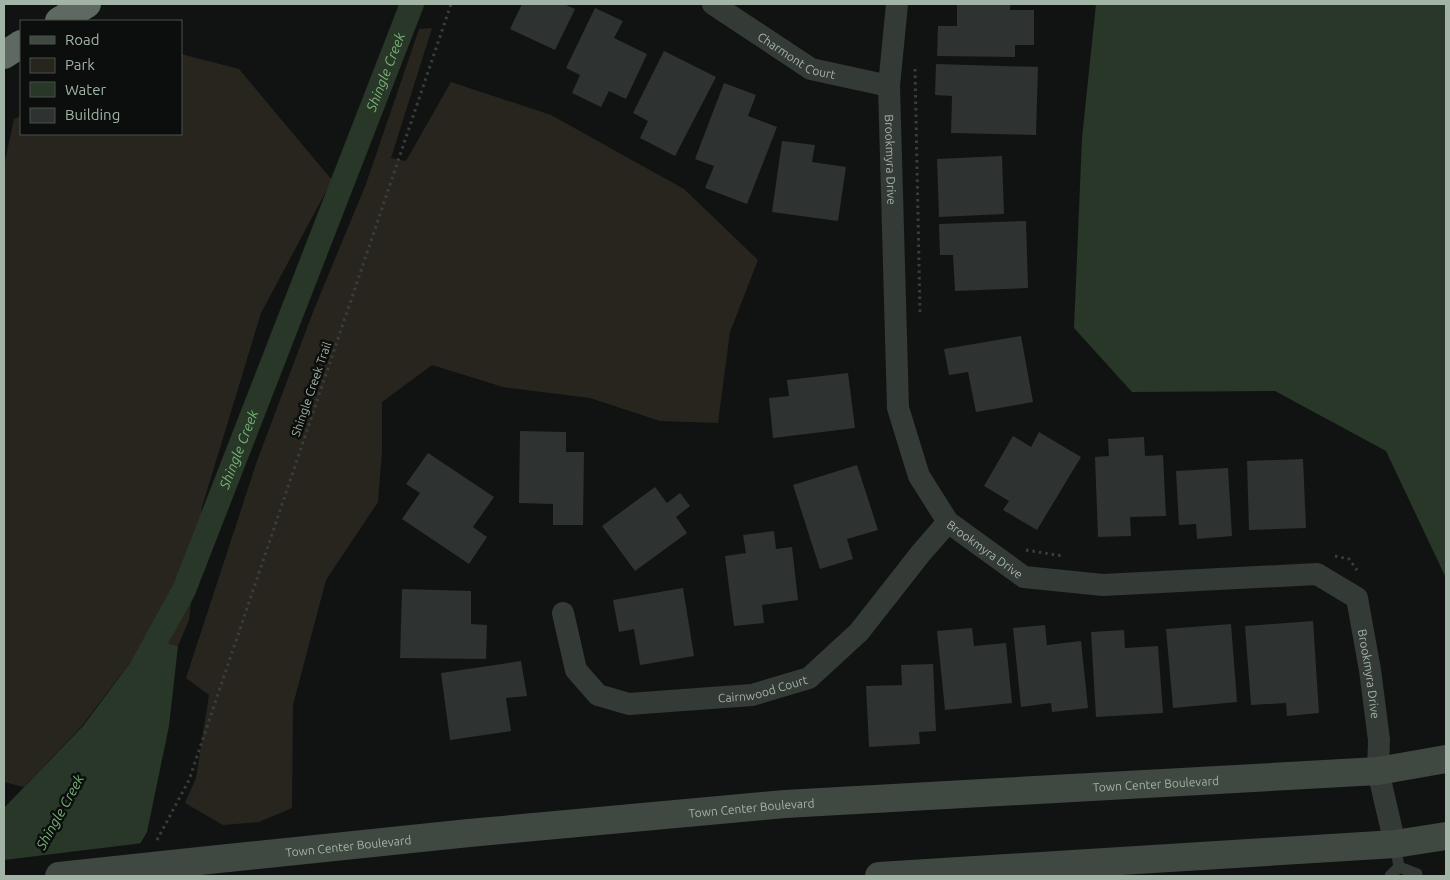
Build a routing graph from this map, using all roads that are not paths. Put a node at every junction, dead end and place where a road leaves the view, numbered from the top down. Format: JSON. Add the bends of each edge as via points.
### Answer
{"nodes":[{"id":1,"x":87,"y":4,"type":"edge"},
{"id":2,"x":713,"y":4,"type":"edge"},
{"id":3,"x":897,"y":4,"type":"edge"},
{"id":4,"x":61,"y":20,"type":"edge"},
{"id":5,"x":20,"y":45,"type":"edge"},
{"id":6,"x":4,"y":54,"type":"edge"},
{"id":7,"x":889,"y":86,"type":"junction"},
{"id":8,"x":948,"y":522,"type":"junction"},
{"id":9,"x":563,"y":613,"type":"dead end"},
{"id":10,"x":1446,"y":759,"type":"edge"},
{"id":11,"x":1378,"y":771,"type":"junction"},
{"id":12,"x":1446,"y":836,"type":"edge"},
{"id":13,"x":1397,"y":855,"type":"junction"},
{"id":14,"x":59,"y":876,"type":"edge"},
{"id":15,"x":879,"y":876,"type":"edge"},
{"id":16,"x":1390,"y":876,"type":"edge"},
{"id":17,"x":1417,"y":876,"type":"edge"}],
"edges":[{"from":1,"to":4,"type":"highway"},
{"from":2,"to":7,"type":"street","name":"Charmont Court","via":[[811,69]]},
{"from":3,"to":7,"type":"street","name":"Brookmyra Drive"},
{"from":5,"to":6,"type":"highway"},
{"from":7,"to":8,"type":"street","name":"Brookmyra Drive","via":[[898,408],[919,476]]},
{"from":8,"to":9,"type":"street","name":"Cairnwood Court","via":[[859,632],[809,678],[752,695],[629,704],[598,695],[576,670]]},
{"from":8,"to":11,"type":"street","name":"Brookmyra Drive","via":[[1024,576],[1103,585],[1317,574],[1357,598],[1370,670]]},
{"from":10,"to":11,"type":"street","name":"Town Center Boulevard"},
{"from":11,"to":13,"type":"street","name":"Brookmyra Drive"},
{"from":11,"to":14,"type":"street","name":"Town Center Boulevard","bridge":true,"via":[[785,804]]},
{"from":12,"to":13,"type":"street"},
{"from":13,"to":15,"type":"street"},
{"from":13,"to":16,"type":"lane"},
{"from":13,"to":17,"type":"lane"}]}
